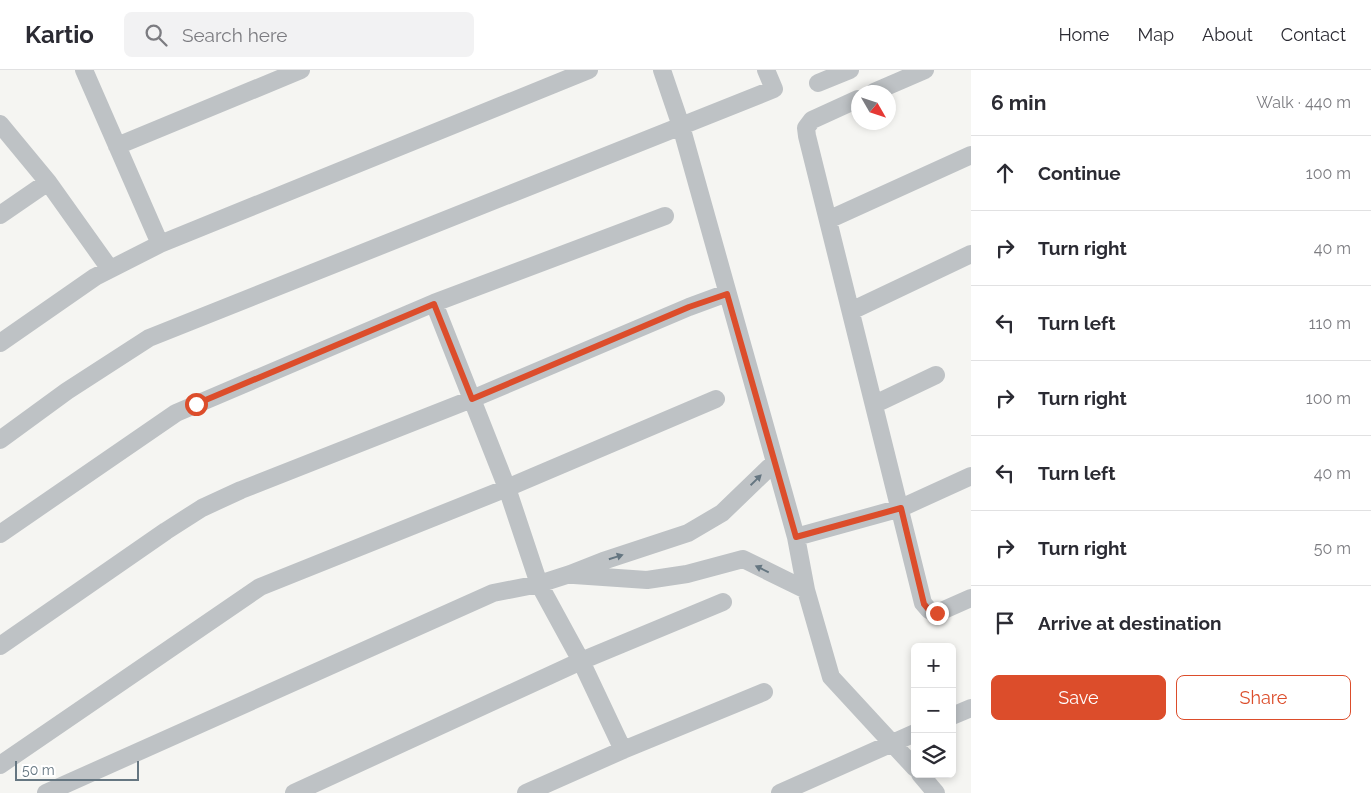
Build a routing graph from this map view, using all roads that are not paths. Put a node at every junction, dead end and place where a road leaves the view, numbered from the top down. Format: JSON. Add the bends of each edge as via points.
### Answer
{"nodes":[{"id":1,"x":84,"y":70,"type":"edge"},
{"id":2,"x":301,"y":70,"type":"edge"},
{"id":3,"x":589,"y":70,"type":"edge"},
{"id":4,"x":662,"y":70,"type":"edge"},
{"id":5,"x":766,"y":70,"type":"edge"},
{"id":6,"x":850,"y":70,"type":"edge"},
{"id":7,"x":926,"y":70,"type":"edge"},
{"id":8,"x":818,"y":83,"type":"dead end"},
{"id":9,"x":891,"y":85,"type":"edge"},
{"id":10,"x":851,"y":102,"type":"edge"},
{"id":11,"x":0,"y":124,"type":"edge"},
{"id":12,"x":681,"y":126,"type":"junction"},
{"id":13,"x":117,"y":146,"type":"junction"},
{"id":14,"x":971,"y":155,"type":"edge"},
{"id":15,"x":48,"y":182,"type":"junction"},
{"id":16,"x":0,"y":215,"type":"edge"},
{"id":17,"x":665,"y":216,"type":"dead end"},
{"id":18,"x":828,"y":220,"type":"junction"},
{"id":19,"x":160,"y":244,"type":"junction"},
{"id":20,"x":971,"y":254,"type":"edge"},
{"id":21,"x":110,"y":269,"type":"junction"},
{"id":22,"x":727,"y":294,"type":"junction"},
{"id":23,"x":434,"y":304,"type":"junction"},
{"id":24,"x":851,"y":311,"type":"junction"},
{"id":25,"x":0,"y":343,"type":"edge"},
{"id":26,"x":936,"y":375,"type":"dead end"},
{"id":27,"x":472,"y":399,"type":"junction"},
{"id":28,"x":716,"y":399,"type":"dead end"},
{"id":29,"x":875,"y":404,"type":"junction"},
{"id":30,"x":0,"y":440,"type":"edge"},
{"id":31,"x":775,"y":462,"type":"junction"},
{"id":32,"x":971,"y":476,"type":"edge"},
{"id":33,"x":507,"y":488,"type":"junction"},
{"id":34,"x":901,"y":508,"type":"junction"},
{"id":35,"x":0,"y":534,"type":"edge"},
{"id":36,"x":796,"y":537,"type":"junction"},
{"id":37,"x":570,"y":574,"type":"junction"},
{"id":38,"x":539,"y":584,"type":"junction"},
{"id":39,"x":806,"y":590,"type":"junction"},
{"id":40,"x":971,"y":598,"type":"edge"},
{"id":41,"x":723,"y":602,"type":"dead end"},
{"id":42,"x":0,"y":646,"type":"edge"},
{"id":43,"x":582,"y":661,"type":"junction"},
{"id":44,"x":764,"y":692,"type":"dead end"},
{"id":45,"x":971,"y":708,"type":"edge"},
{"id":46,"x":956,"y":714,"type":"edge"},
{"id":47,"x":911,"y":735,"type":"edge"},
{"id":48,"x":892,"y":743,"type":"junction"},
{"id":49,"x":623,"y":750,"type":"junction"},
{"id":50,"x":911,"y":764,"type":"edge"},
{"id":51,"x":0,"y":765,"type":"edge"},
{"id":52,"x":923,"y":778,"type":"edge"},
{"id":53,"x":46,"y":793,"type":"edge"},
{"id":54,"x":294,"y":793,"type":"edge"},
{"id":55,"x":526,"y":793,"type":"edge"},
{"id":56,"x":780,"y":793,"type":"edge"},
{"id":57,"x":936,"y":793,"type":"edge"}],
"edges":[{"from":1,"to":13,"type":"street"},
{"from":2,"to":13,"type":"street"},
{"from":3,"to":19,"type":"street"},
{"from":4,"to":12,"type":"street"},
{"from":5,"to":12,"type":"street","via":[[774,89]]},
{"from":6,"to":8,"type":"street"},
{"from":7,"to":9,"type":"street"},
{"from":10,"to":18,"type":"street","via":[[812,120],[806,128]]},
{"from":11,"to":15,"type":"street"},
{"from":12,"to":22,"type":"street"},
{"from":12,"to":30,"type":"street","via":[[149,338],[67,391]]},
{"from":13,"to":19,"type":"street"},
{"from":14,"to":18,"type":"street"},
{"from":15,"to":16,"type":"street"},
{"from":15,"to":21,"type":"street"},
{"from":17,"to":23,"type":"street"},
{"from":18,"to":24,"type":"street"},
{"from":19,"to":21,"type":"street"},
{"from":20,"to":24,"type":"street"},
{"from":21,"to":25,"type":"street"},
{"from":22,"to":27,"type":"street"},
{"from":22,"to":31,"type":"street"},
{"from":23,"to":27,"type":"street"},
{"from":23,"to":35,"type":"street","via":[[176,413]]},
{"from":24,"to":29,"type":"street"},
{"from":26,"to":29,"type":"street"},
{"from":27,"to":33,"type":"street"},
{"from":27,"to":42,"type":"street","via":[[202,508]]},
{"from":28,"to":33,"type":"street"},
{"from":29,"to":34,"type":"street"},
{"from":31,"to":36,"type":"street"},
{"from":37,"to":31,"type":"street","one_way":true,"via":[[688,533],[722,513]]},
{"from":32,"to":34,"type":"street"},
{"from":33,"to":38,"type":"street"},
{"from":33,"to":51,"type":"street","via":[[260,587]]},
{"from":34,"to":36,"type":"street"},
{"from":34,"to":40,"type":"street","via":[[924,604],[937,613]]},
{"from":36,"to":39,"type":"street"},
{"from":37,"to":38,"type":"street"},
{"from":39,"to":37,"type":"street","one_way":true,"via":[[743,559],[687,574],[647,580]]},
{"from":38,"to":43,"type":"street"},
{"from":38,"to":53,"type":"street","via":[[493,594]]},
{"from":39,"to":48,"type":"street","via":[[831,677]]},
{"from":41,"to":43,"type":"street"},
{"from":43,"to":49,"type":"street"},
{"from":43,"to":54,"type":"street"},
{"from":44,"to":49,"type":"street"},
{"from":45,"to":46,"type":"street"},
{"from":47,"to":48,"type":"street"},
{"from":48,"to":50,"type":"street"},
{"from":48,"to":56,"type":"street"},
{"from":49,"to":55,"type":"street"},
{"from":52,"to":57,"type":"street"}]}
